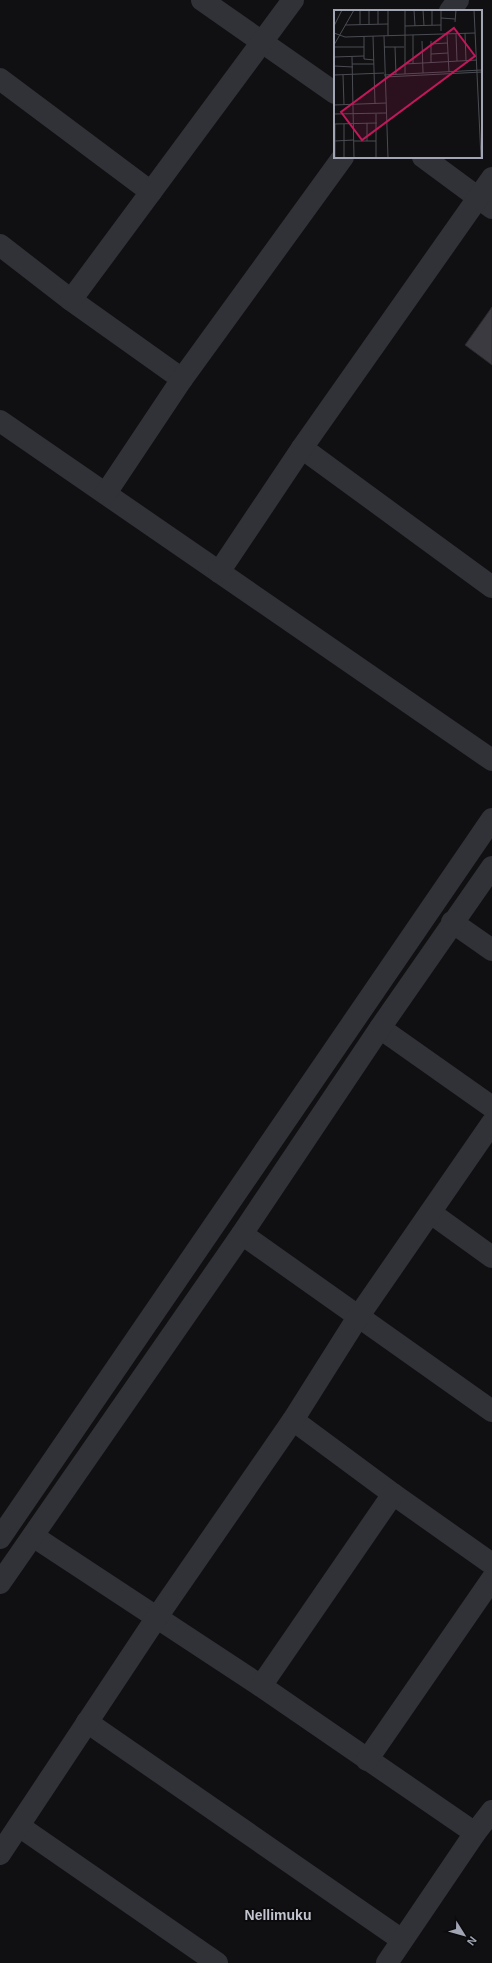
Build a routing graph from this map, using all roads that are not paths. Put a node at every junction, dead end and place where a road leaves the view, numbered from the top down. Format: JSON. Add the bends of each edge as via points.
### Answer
{"nodes":[{"id":1,"x":202,"y":0,"type":"edge"},
{"id":2,"x":293,"y":0,"type":"edge"},
{"id":3,"x":458,"y":0,"type":"edge"},
{"id":4,"x":451,"y":10,"type":"edge"},
{"id":5,"x":262,"y":43,"type":"junction"},
{"id":6,"x":0,"y":79,"type":"edge"},
{"id":7,"x":334,"y":93,"type":"edge"},
{"id":8,"x":342,"y":158,"type":"edge"},
{"id":9,"x":424,"y":158,"type":"edge"},
{"id":10,"x":492,"y":178,"type":"edge"},
{"id":11,"x":151,"y":192,"type":"junction"},
{"id":12,"x":485,"y":203,"type":"edge"},
{"id":13,"x":0,"y":245,"type":"edge"},
{"id":14,"x":71,"y":300,"type":"junction"},
{"id":15,"x":182,"y":379,"type":"junction"},
{"id":16,"x":0,"y":421,"type":"edge"},
{"id":17,"x":302,"y":448,"type":"junction"},
{"id":18,"x":106,"y":493,"type":"junction"},
{"id":19,"x":219,"y":572,"type":"junction"},
{"id":20,"x":492,"y":587,"type":"edge"},
{"id":21,"x":492,"y":760,"type":"edge"},
{"id":22,"x":492,"y":819,"type":"edge"},
{"id":23,"x":492,"y":867,"type":"edge"},
{"id":24,"x":452,"y":922,"type":"junction"},
{"id":25,"x":492,"y":950,"type":"edge"},
{"id":26,"x":380,"y":1028,"type":"junction"},
{"id":27,"x":492,"y":1107,"type":"edge"},
{"id":28,"x":492,"y":1122,"type":"edge"},
{"id":29,"x":431,"y":1213,"type":"junction"},
{"id":30,"x":242,"y":1234,"type":"junction"},
{"id":31,"x":492,"y":1257,"type":"edge"},
{"id":32,"x":358,"y":1317,"type":"junction"},
{"id":33,"x":492,"y":1411,"type":"edge"},
{"id":34,"x":293,"y":1420,"type":"junction"},
{"id":35,"x":393,"y":1494,"type":"junction"},
{"id":36,"x":32,"y":1536,"type":"junction"},
{"id":37,"x":0,"y":1538,"type":"edge"},
{"id":38,"x":492,"y":1564,"type":"edge"},
{"id":39,"x":492,"y":1579,"type":"edge"},
{"id":40,"x":0,"y":1583,"type":"edge"},
{"id":41,"x":157,"y":1617,"type":"junction"},
{"id":42,"x":261,"y":1686,"type":"junction"},
{"id":43,"x":87,"y":1722,"type":"junction"},
{"id":44,"x":367,"y":1760,"type":"junction"},
{"id":45,"x":492,"y":1811,"type":"edge"},
{"id":46,"x":19,"y":1826,"type":"junction"},
{"id":47,"x":475,"y":1833,"type":"junction"},
{"id":48,"x":0,"y":1854,"type":"edge"},
{"id":49,"x":402,"y":1940,"type":"junction"},
{"id":50,"x":217,"y":1963,"type":"edge"},
{"id":51,"x":387,"y":1963,"type":"edge"}],
"edges":[{"from":1,"to":5,"type":"street"},
{"from":2,"to":5,"type":"street"},
{"from":3,"to":4,"type":"street"},
{"from":5,"to":7,"type":"street"},
{"from":5,"to":11,"type":"street"},
{"from":6,"to":11,"type":"street"},
{"from":8,"to":15,"type":"street"},
{"from":9,"to":12,"type":"street"},
{"from":10,"to":12,"type":"street"},
{"from":11,"to":14,"type":"street"},
{"from":12,"to":17,"type":"street"},
{"from":13,"to":14,"type":"street"},
{"from":14,"to":15,"type":"street"},
{"from":15,"to":18,"type":"street"},
{"from":16,"to":18,"type":"street"},
{"from":17,"to":19,"type":"street"},
{"from":17,"to":20,"type":"street"},
{"from":18,"to":19,"type":"street"},
{"from":19,"to":21,"type":"street"},
{"from":22,"to":37,"type":"street"},
{"from":23,"to":24,"type":"street"},
{"from":24,"to":25,"type":"street"},
{"from":24,"to":26,"type":"street"},
{"from":26,"to":27,"type":"street"},
{"from":26,"to":30,"type":"street"},
{"from":28,"to":29,"type":"street"},
{"from":29,"to":31,"type":"street"},
{"from":29,"to":32,"type":"street"},
{"from":30,"to":32,"type":"street"},
{"from":30,"to":36,"type":"street"},
{"from":32,"to":33,"type":"street"},
{"from":32,"to":34,"type":"street"},
{"from":34,"to":35,"type":"street"},
{"from":34,"to":41,"type":"street"},
{"from":35,"to":38,"type":"street"},
{"from":35,"to":42,"type":"street"},
{"from":36,"to":40,"type":"street"},
{"from":36,"to":41,"type":"street"},
{"from":39,"to":44,"type":"street"},
{"from":41,"to":42,"type":"street"},
{"from":41,"to":43,"type":"street"},
{"from":42,"to":44,"type":"street"},
{"from":43,"to":46,"type":"street"},
{"from":43,"to":49,"type":"street"},
{"from":44,"to":47,"type":"street"},
{"from":45,"to":47,"type":"street"},
{"from":46,"to":48,"type":"street"},
{"from":46,"to":50,"type":"street"},
{"from":47,"to":49,"type":"street"},
{"from":49,"to":51,"type":"street"}]}
